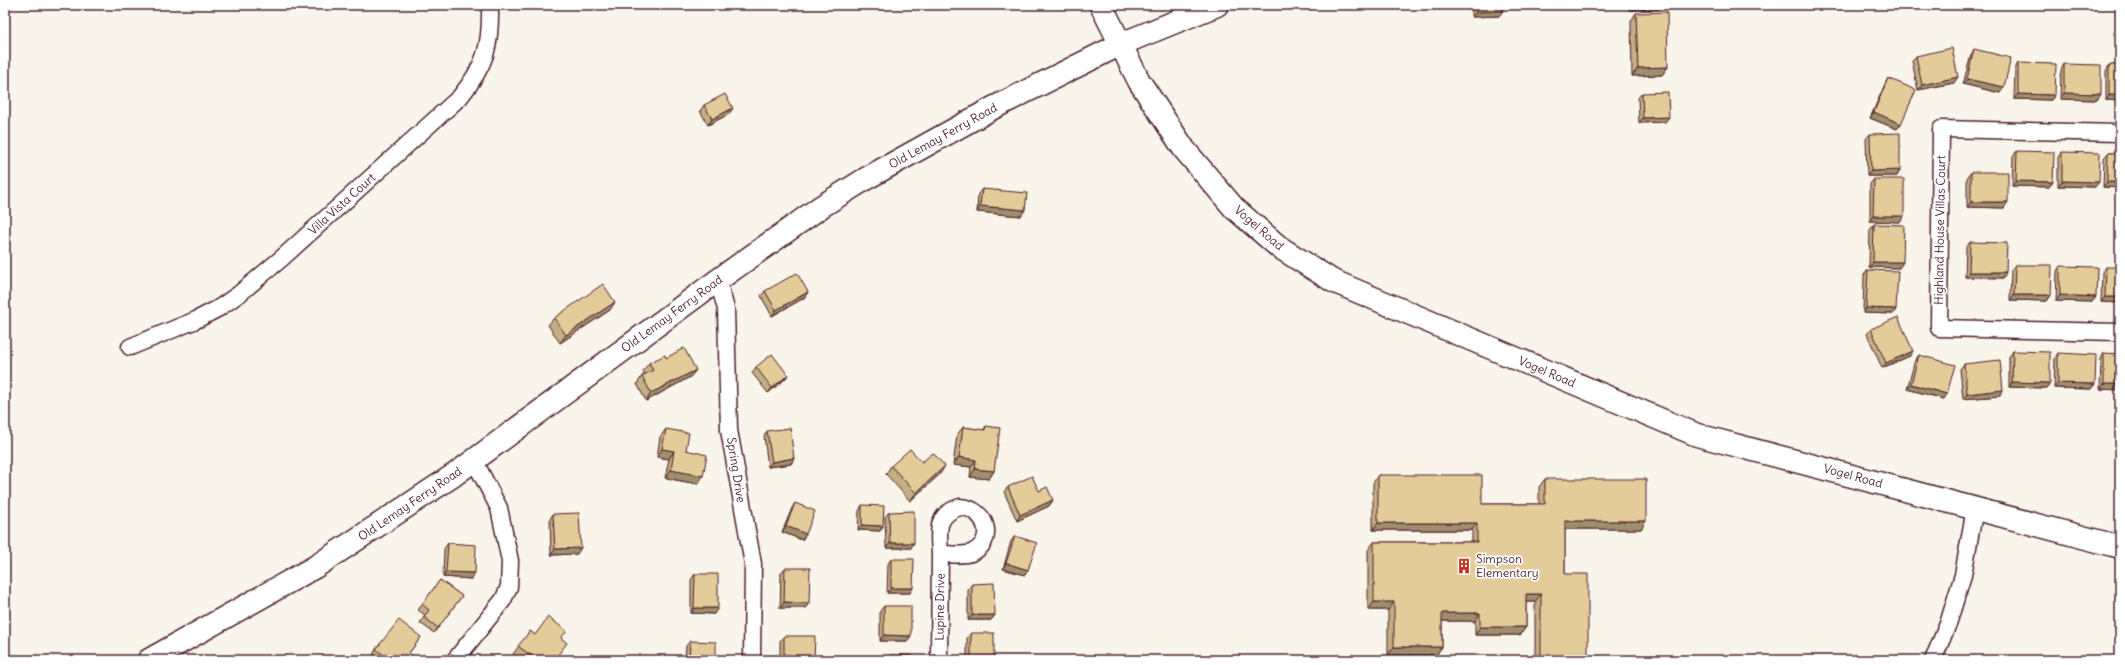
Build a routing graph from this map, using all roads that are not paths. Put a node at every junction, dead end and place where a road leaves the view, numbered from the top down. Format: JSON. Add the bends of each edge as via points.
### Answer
{"nodes":[{"id":1,"x":490,"y":5,"type":"edge"},
{"id":2,"x":1101,"y":5,"type":"edge"},
{"id":3,"x":1217,"y":5,"type":"edge"},
{"id":4,"x":1121,"y":44,"type":"junction"},
{"id":5,"x":2120,"y":133,"type":"edge"},
{"id":6,"x":718,"y":280,"type":"junction"},
{"id":7,"x":2120,"y":332,"type":"edge"},
{"id":8,"x":130,"y":347,"type":"dead end"},
{"id":9,"x":474,"y":460,"type":"junction"},
{"id":10,"x":1975,"y":508,"type":"junction"},
{"id":11,"x":2120,"y":547,"type":"edge"},
{"id":12,"x":940,"y":554,"type":"dead end"},
{"id":13,"x":149,"y":660,"type":"edge"},
{"id":14,"x":455,"y":660,"type":"edge"},
{"id":15,"x":752,"y":660,"type":"edge"},
{"id":16,"x":939,"y":660,"type":"edge"},
{"id":17,"x":1933,"y":660,"type":"edge"}],
"edges":[{"from":1,"to":8,"type":"street","name":"Villa Vista Court","via":[[490,43],[483,64],[473,82],[460,97],[239,294],[196,320]]},
{"from":2,"to":4,"type":"main road","name":"Vogel Road"},
{"from":3,"to":4,"type":"main road","name":"Old Lemay Ferry Road"},
{"from":4,"to":6,"type":"main road","name":"Old Lemay Ferry Road","via":[[993,108],[867,178],[822,206]]},
{"from":4,"to":10,"type":"main road","name":"Vogel Road","via":[[1140,81],[1184,149],[1234,208],[1279,247],[1333,281],[1697,434]]},
{"from":5,"to":7,"type":"street","name":"Highland House Villas Court","via":[[1941,129],[1939,320],[1939,328]]},
{"from":6,"to":9,"type":"main road","name":"Old Lemay Ferry Road"},
{"from":6,"to":15,"type":"street","name":"Spring Drive","via":[[726,309],[729,430],[753,564]]},
{"from":9,"to":13,"type":"main road","name":"Old Lemay Ferry Road","via":[[315,567]]},
{"from":9,"to":14,"type":"street","via":[[499,508],[510,561],[509,587],[503,600]]},
{"from":10,"to":11,"type":"main road","name":"Vogel Road"},
{"from":10,"to":17,"type":"street","via":[[1963,575],[1948,624]]},
{"from":12,"to":16,"type":"street","name":"Lupine Drive"}]}
